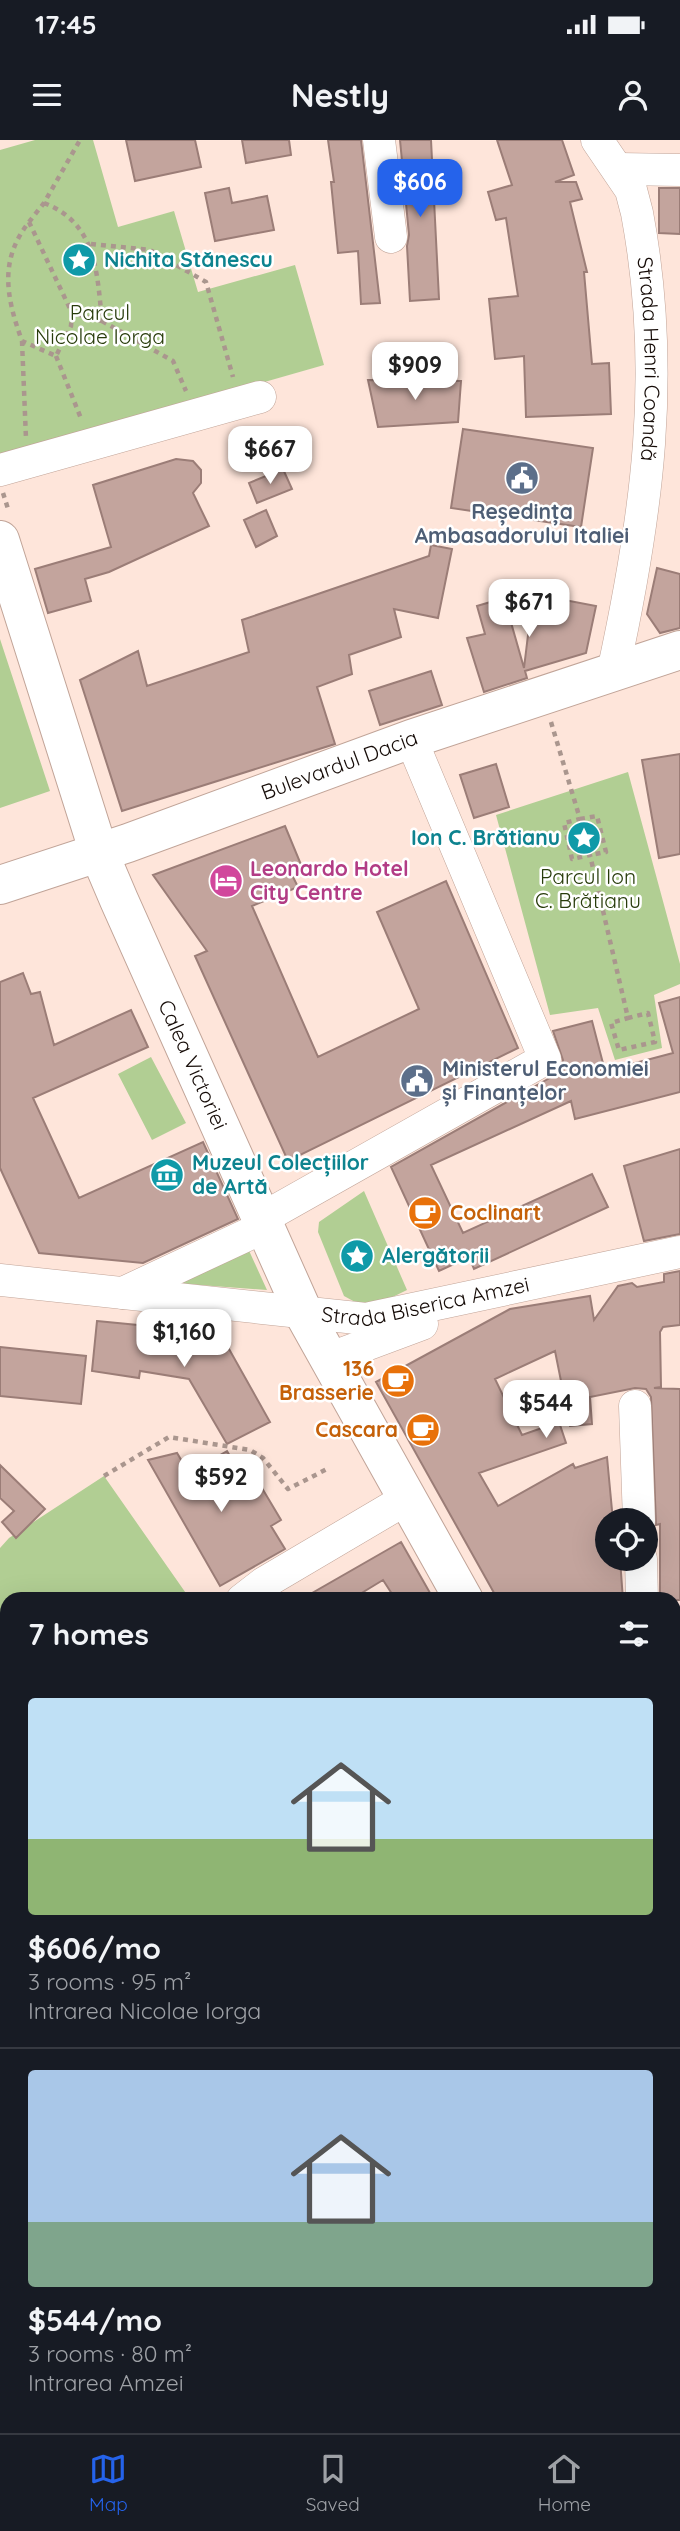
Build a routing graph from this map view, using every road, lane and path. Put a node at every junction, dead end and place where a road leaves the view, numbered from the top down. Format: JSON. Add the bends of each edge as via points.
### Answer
{"nodes":[{"id":1,"x":80,"y":140,"type":"edge"},
{"id":2,"x":379,"y":140,"type":"edge"},
{"id":3,"x":597,"y":140,"type":"edge"},
{"id":4,"x":619,"y":169,"type":"junction"},
{"id":5,"x":680,"y":170,"type":"edge"},
{"id":6,"x":44,"y":203,"type":"junction"},
{"id":7,"x":29,"y":222,"type":"junction"},
{"id":8,"x":391,"y":237,"type":"dead end"},
{"id":9,"x":10,"y":239,"type":"dead end"},
{"id":10,"x":91,"y":244,"type":"junction"},
{"id":11,"x":1,"y":270,"type":"edge"},
{"id":12,"x":2,"y":289,"type":"edge"},
{"id":13,"x":72,"y":313,"type":"junction"},
{"id":14,"x":102,"y":321,"type":"junction"},
{"id":15,"x":22,"y":341,"type":"junction"},
{"id":16,"x":56,"y":356,"type":"junction"},
{"id":17,"x":249,"y":394,"type":"joint"},
{"id":18,"x":191,"y":403,"type":"dead end"},
{"id":19,"x":87,"y":433,"type":"dead end"},
{"id":20,"x":26,"y":450,"type":"dead end"},
{"id":21,"x":0,"y":470,"type":"edge"},
{"id":22,"x":0,"y":540,"type":"edge"},
{"id":23,"x":680,"y":650,"type":"edge"},
{"id":24,"x":613,"y":672,"type":"junction"},
{"id":25,"x":542,"y":695,"type":"junction"},
{"id":26,"x":411,"y":739,"type":"junction"},
{"id":27,"x":580,"y":819,"type":"junction"},
{"id":28,"x":99,"y":853,"type":"junction"},
{"id":29,"x":590,"y":855,"type":"junction"},
{"id":30,"x":0,"y":885,"type":"edge"},
{"id":31,"x":628,"y":1018,"type":"junction"},
{"id":32,"x":262,"y":1223,"type":"junction"},
{"id":33,"x":680,"y":1252,"type":"edge"},
{"id":34,"x":545,"y":1278,"type":"junction"},
{"id":35,"x":0,"y":1280,"type":"edge"},
{"id":36,"x":121,"y":1293,"type":"junction"},
{"id":37,"x":304,"y":1314,"type":"junction"},
{"id":38,"x":328,"y":1359,"type":"junction"},
{"id":39,"x":635,"y":1406,"type":"dead end"},
{"id":40,"x":328,"y":1468,"type":"dead end"},
{"id":41,"x":104,"y":1476,"type":"dead end"},
{"id":42,"x":408,"y":1498,"type":"junction"},
{"id":43,"x":639,"y":1508,"type":"edge"},
{"id":44,"x":641,"y":1571,"type":"edge"},
{"id":45,"x":252,"y":1592,"type":"edge"},
{"id":46,"x":460,"y":1592,"type":"edge"},
{"id":47,"x":642,"y":1592,"type":"edge"}],
"edges":[{"from":1,"to":6,"type":"path"},
{"from":2,"to":8,"type":"street"},
{"from":3,"to":4,"type":"street","name":"Strada Henri Coandă"},
{"from":4,"to":5,"type":"street"},
{"from":4,"to":24,"type":"street","name":"Strada Henri Coandă","via":[[631,190],[640,229],[653,421],[640,534]]},
{"from":6,"to":7,"type":"path"},
{"from":6,"to":10,"type":"path","via":[[63,211]]},
{"from":7,"to":9,"type":"path"},
{"from":7,"to":13,"type":"path"},
{"from":10,"to":14,"type":"path"},
{"from":10,"to":17,"type":"path","via":[[150,250],[205,282]]},
{"from":11,"to":12,"type":"path"},
{"from":12,"to":15,"type":"path"},
{"from":13,"to":14,"type":"path"},
{"from":13,"to":16,"type":"path","via":[[71,326]]},
{"from":14,"to":18,"type":"path","via":[[173,361]]},
{"from":15,"to":16,"type":"path"},
{"from":15,"to":20,"type":"path"},
{"from":16,"to":19,"type":"path"},
{"from":17,"to":21,"type":"street"},
{"from":22,"to":28,"type":"main road","name":"Calea Victoriei"},
{"from":23,"to":24,"type":"main road","name":"Bulevardul Dacia"},
{"from":24,"to":25,"type":"main road","name":"Bulevardul Dacia"},
{"from":25,"to":26,"type":"main road","name":"Bulevardul Dacia"},
{"from":25,"to":27,"type":"path"},
{"from":26,"to":28,"type":"main road","name":"Bulevardul Dacia"},
{"from":26,"to":32,"type":"street","via":[[545,1059]]},
{"from":27,"to":29,"type":"path","via":[[597,816],[606,852]]},
{"from":27,"to":29,"type":"path","via":[[564,823],[572,859]]},
{"from":28,"to":30,"type":"main road","name":"Bulevardul Dacia"},
{"from":28,"to":32,"type":"main road","name":"Calea Victoriei"},
{"from":29,"to":31,"type":"path"},
{"from":31,"to":31,"type":"path","via":[[648,1013],[655,1042],[619,1050],[611,1023]]},
{"from":32,"to":36,"type":"street"},
{"from":32,"to":37,"type":"main road","name":"Calea Victoriei"},
{"from":33,"to":34,"type":"street","name":"Strada Biserica Amzei"},
{"from":34,"to":37,"type":"street","name":"Strada Biserica Amzei","via":[[366,1319]]},
{"from":34,"to":38,"type":"street","name":"Strada Biserica Amzei"},
{"from":35,"to":36,"type":"street","name":"Strada Biserica Amzei"},
{"from":36,"to":37,"type":"street","name":"Strada Biserica Amzei"},
{"from":37,"to":38,"type":"main road","name":"Calea Victoriei"},
{"from":38,"to":42,"type":"main road","name":"Calea Victoriei"},
{"from":39,"to":43,"type":"street"},
{"from":40,"to":41,"type":"path","via":[[288,1489],[263,1458],[250,1450],[169,1437]]},
{"from":42,"to":45,"type":"street"},
{"from":42,"to":46,"type":"main road","name":"Calea Victoriei"},
{"from":44,"to":47,"type":"street"}]}
